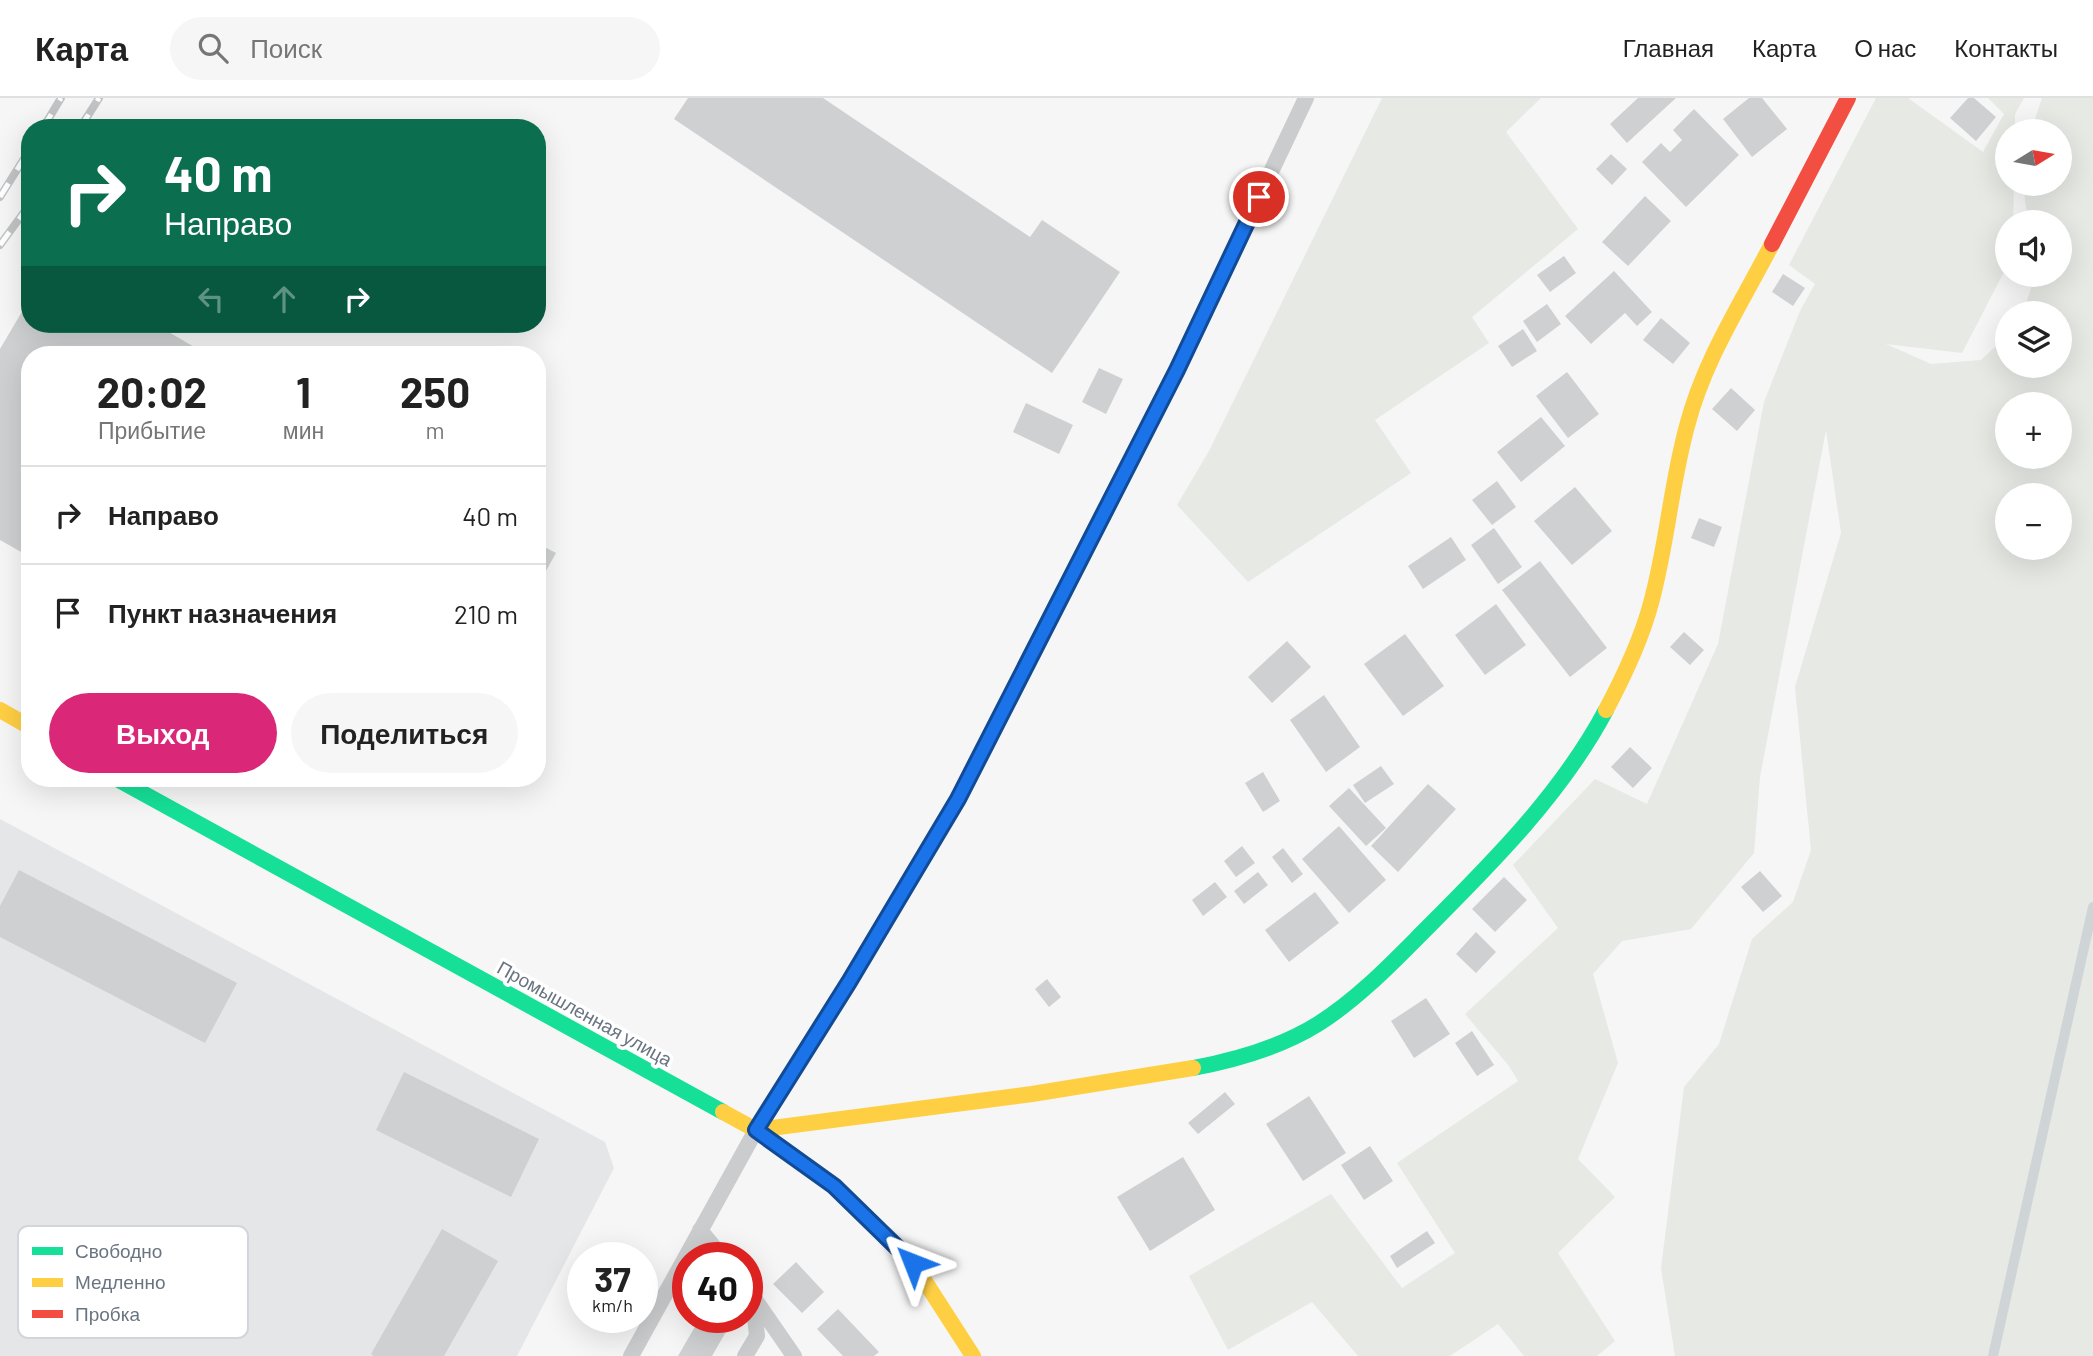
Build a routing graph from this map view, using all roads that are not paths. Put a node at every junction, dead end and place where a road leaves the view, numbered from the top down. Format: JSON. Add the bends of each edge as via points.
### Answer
{"nodes":[{"id":1,"x":1306,"y":98,"type":"edge"},
{"id":2,"x":1848,"y":98,"type":"edge"},
{"id":3,"x":0,"y":710,"type":"edge"},
{"id":4,"x":21,"y":722,"type":"edge"},
{"id":5,"x":131,"y":787,"type":"edge"},
{"id":6,"x":756,"y":1130,"type":"junction"},
{"id":7,"x":700,"y":1230,"type":"junction"},
{"id":8,"x":710,"y":1242,"type":"edge"},
{"id":9,"x":763,"y":1311,"type":"edge"},
{"id":10,"x":757,"y":1333,"type":"edge"},
{"id":11,"x":631,"y":1356,"type":"edge"},
{"id":12,"x":745,"y":1356,"type":"edge"},
{"id":13,"x":793,"y":1356,"type":"edge"},
{"id":14,"x":973,"y":1356,"type":"edge"}],
"edges":[{"from":1,"to":6,"type":"lane","via":[[1177,370],[958,799]]},
{"from":2,"to":6,"type":"street","via":[[1714,350],[1695,397],[1642,635],[1599,723],[1556,787],[1471,884],[1369,986],[1311,1030],[1235,1058],[1146,1077]]},
{"from":3,"to":4,"type":"street"},
{"from":5,"to":6,"type":"street","name":"Промышленная улица"},
{"from":6,"to":7,"type":"lane"},
{"from":6,"to":14,"type":"street","name":"Промышленная улица","via":[[834,1186],[913,1263]]},
{"from":7,"to":8,"type":"lane"},
{"from":7,"to":11,"type":"lane"},
{"from":9,"to":13,"type":"lane"},
{"from":10,"to":12,"type":"lane"}]}
